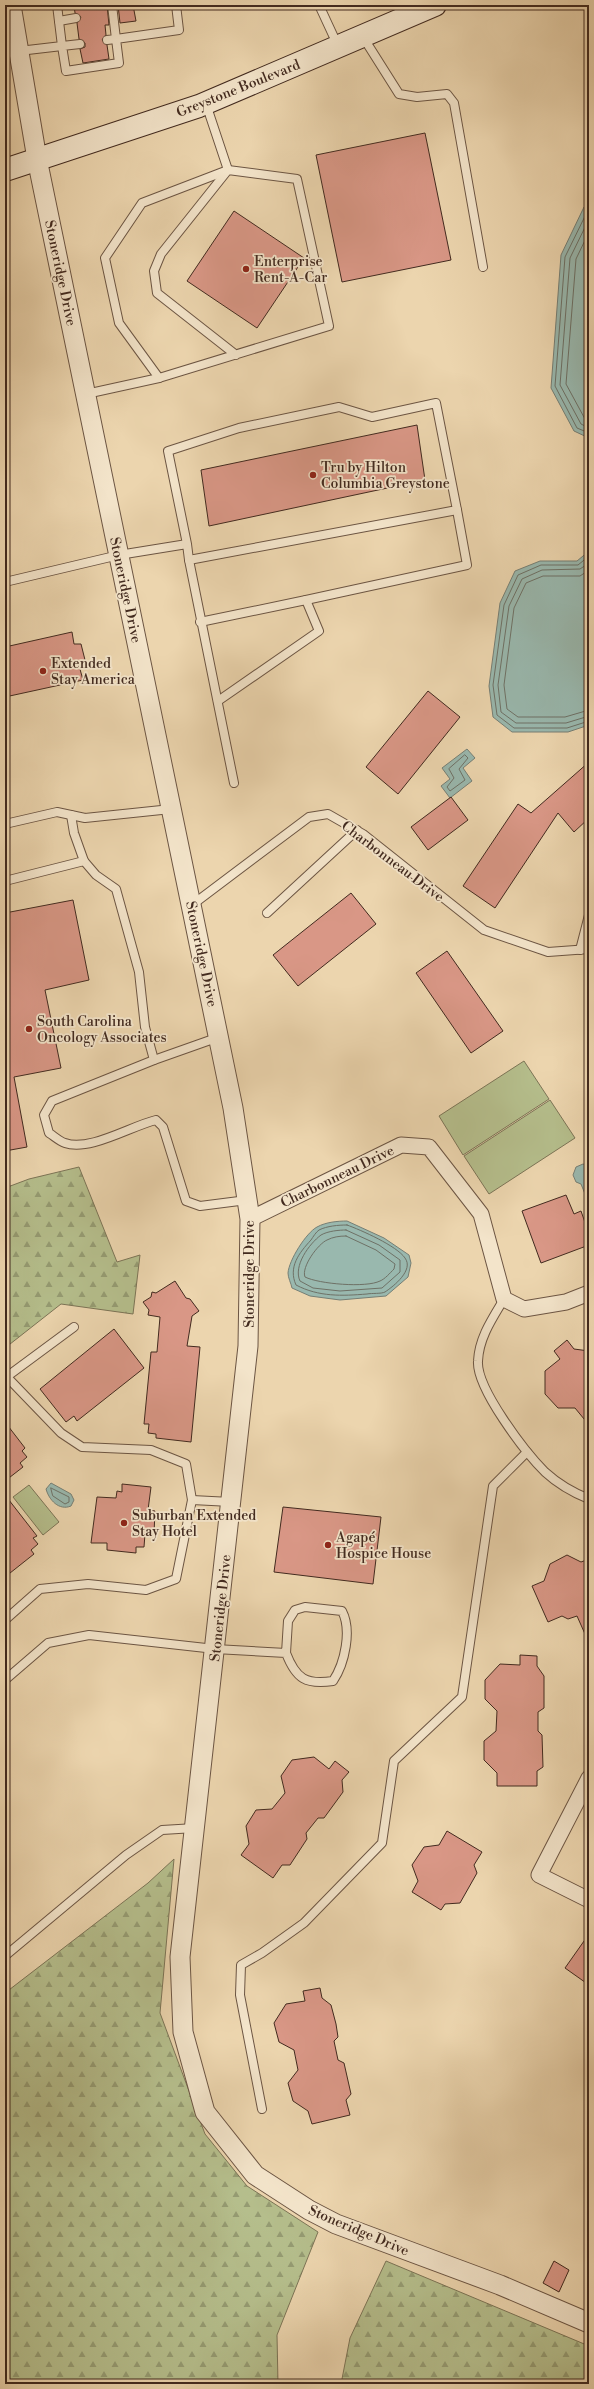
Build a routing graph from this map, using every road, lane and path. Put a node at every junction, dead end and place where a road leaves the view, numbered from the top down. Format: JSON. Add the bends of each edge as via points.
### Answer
{"nodes":[{"id":1,"x":11,"y":5,"type":"edge"},
{"id":2,"x":57,"y":5,"type":"edge"},
{"id":3,"x":112,"y":5,"type":"edge"},
{"id":4,"x":176,"y":5,"type":"edge"},
{"id":5,"x":319,"y":5,"type":"edge"},
{"id":6,"x":435,"y":5,"type":"edge"},
{"id":7,"x":76,"y":18,"type":"dead end"},
{"id":8,"x":59,"y":21,"type":"junction"},
{"id":9,"x":362,"y":37,"type":"junction"},
{"id":10,"x":116,"y":39,"type":"junction"},
{"id":11,"x":107,"y":40,"type":"dead end"},
{"id":12,"x":80,"y":44,"type":"dead end"},
{"id":13,"x":62,"y":46,"type":"junction"},
{"id":14,"x":338,"y":47,"type":"junction"},
{"id":15,"x":19,"y":51,"type":"junction"},
{"id":16,"x":206,"y":103,"type":"junction"},
{"id":17,"x":38,"y":159,"type":"junction"},
{"id":18,"x":5,"y":164,"type":"edge"},
{"id":19,"x":5,"y":170,"type":"edge"},
{"id":20,"x":228,"y":170,"type":"junction"},
{"id":21,"x":484,"y":267,"type":"dead end"},
{"id":22,"x":236,"y":354,"type":"junction"},
{"id":23,"x":159,"y":378,"type":"junction"},
{"id":24,"x":86,"y":394,"type":"junction"},
{"id":25,"x":457,"y":510,"type":"junction"},
{"id":26,"x":187,"y":544,"type":"junction"},
{"id":27,"x":119,"y":555,"type":"junction"},
{"id":28,"x":189,"y":560,"type":"junction"},
{"id":29,"x":5,"y":582,"type":"edge"},
{"id":30,"x":306,"y":600,"type":"junction"},
{"id":31,"x":200,"y":622,"type":"junction"},
{"id":32,"x":218,"y":702,"type":"junction"},
{"id":33,"x":234,"y":783,"type":"dead end"},
{"id":34,"x":172,"y":809,"type":"junction"},
{"id":35,"x":71,"y":815,"type":"junction"},
{"id":36,"x":5,"y":824,"type":"edge"},
{"id":37,"x":357,"y":830,"type":"junction"},
{"id":38,"x":84,"y":861,"type":"junction"},
{"id":39,"x":5,"y":881,"type":"edge"},
{"id":40,"x":192,"y":905,"type":"junction"},
{"id":41,"x":267,"y":913,"type":"dead end"},
{"id":42,"x":589,"y":915,"type":"edge"},
{"id":43,"x":589,"y":949,"type":"edge"},
{"id":44,"x":580,"y":950,"type":"junction"},
{"id":45,"x":219,"y":1037,"type":"junction"},
{"id":46,"x":154,"y":1060,"type":"junction"},
{"id":47,"x":246,"y":1200,"type":"junction"},
{"id":48,"x":250,"y":1219,"type":"junction"},
{"id":49,"x":589,"y":1293,"type":"edge"},
{"id":50,"x":504,"y":1299,"type":"junction"},
{"id":51,"x":74,"y":1328,"type":"dead end"},
{"id":52,"x":6,"y":1377,"type":"edge"},
{"id":53,"x":527,"y":1452,"type":"junction"},
{"id":54,"x":192,"y":1500,"type":"junction"},
{"id":55,"x":589,"y":1500,"type":"edge"},
{"id":56,"x":232,"y":1502,"type":"junction"},
{"id":57,"x":5,"y":1620,"type":"edge"},
{"id":58,"x":215,"y":1649,"type":"junction"},
{"id":59,"x":286,"y":1653,"type":"junction"},
{"id":60,"x":5,"y":1680,"type":"edge"},
{"id":61,"x":589,"y":1778,"type":"edge"},
{"id":62,"x":195,"y":1828,"type":"junction"},
{"id":63,"x":589,"y":1900,"type":"edge"},
{"id":64,"x":5,"y":1956,"type":"edge"},
{"id":65,"x":262,"y":2109,"type":"dead end"},
{"id":66,"x":589,"y":2323,"type":"edge"}],
"edges":[{"from":1,"to":15,"type":"street","name":"Stoneridge Drive"},
{"from":2,"to":8,"type":"lane"},
{"from":3,"to":10,"type":"lane","via":[[109,15]]},
{"from":4,"to":10,"type":"lane","via":[[179,30]]},
{"from":5,"to":14,"type":"lane"},
{"from":6,"to":9,"type":"main road","name":"Greystone Boulevard"},
{"from":7,"to":8,"type":"lane"},
{"from":8,"to":13,"type":"lane"},
{"from":9,"to":14,"type":"main road","name":"Greystone Boulevard"},
{"from":9,"to":21,"type":"lane","via":[[399,94],[447,94],[454,103]]},
{"from":10,"to":11,"type":"lane"},
{"from":10,"to":13,"type":"lane","via":[[119,63],[66,70]]},
{"from":12,"to":13,"type":"lane"},
{"from":13,"to":15,"type":"lane"},
{"from":14,"to":16,"type":"main road","name":"Greystone Boulevard"},
{"from":15,"to":17,"type":"street","name":"Stoneridge Drive"},
{"from":16,"to":17,"type":"main road","name":"Greystone Boulevard"},
{"from":16,"to":20,"type":"lane"},
{"from":17,"to":18,"type":"main road","name":"Greystone Boulevard"},
{"from":17,"to":19,"type":"main road","name":"Greystone Boulevard"},
{"from":17,"to":24,"type":"street","name":"Stoneridge Drive"},
{"from":20,"to":22,"type":"lane","via":[[161,254],[154,271],[157,293]]},
{"from":20,"to":22,"type":"lane","via":[[297,179],[329,326]]},
{"from":20,"to":23,"type":"lane","via":[[142,203],[105,258],[118,323]]},
{"from":22,"to":23,"type":"lane"},
{"from":23,"to":24,"type":"lane"},
{"from":24,"to":27,"type":"street","name":"Stoneridge Drive"},
{"from":25,"to":26,"type":"lane","via":[[436,403],[372,417],[339,407],[239,428],[168,451]]},
{"from":25,"to":28,"type":"lane"},
{"from":25,"to":30,"type":"lane","via":[[467,565]]},
{"from":26,"to":27,"type":"lane"},
{"from":26,"to":28,"type":"lane"},
{"from":27,"to":29,"type":"lane"},
{"from":27,"to":34,"type":"street","name":"Stoneridge Drive"},
{"from":28,"to":31,"type":"lane"},
{"from":30,"to":31,"type":"lane"},
{"from":30,"to":32,"type":"lane","via":[[319,631]]},
{"from":31,"to":32,"type":"lane"},
{"from":32,"to":33,"type":"lane"},
{"from":34,"to":35,"type":"lane","via":[[85,818]]},
{"from":34,"to":40,"type":"street","name":"Stoneridge Drive"},
{"from":35,"to":36,"type":"lane","via":[[57,812]]},
{"from":35,"to":38,"type":"lane","via":[[74,833]]},
{"from":37,"to":40,"type":"lane","name":"Charbonneau Drive","via":[[328,814],[309,817]]},
{"from":37,"to":41,"type":"lane"},
{"from":37,"to":44,"type":"lane","name":"Charbonneau Drive","via":[[484,930],[548,952]]},
{"from":38,"to":39,"type":"lane"},
{"from":38,"to":46,"type":"lane","via":[[96,875],[116,889],[139,972],[145,1027]]},
{"from":40,"to":45,"type":"street","name":"Stoneridge Drive"},
{"from":42,"to":44,"type":"lane"},
{"from":43,"to":44,"type":"lane","name":"Charbonneau Drive"},
{"from":45,"to":46,"type":"lane"},
{"from":45,"to":47,"type":"street","name":"Stoneridge Drive","via":[[233,1108]]},
{"from":46,"to":47,"type":"lane","via":[[52,1101],[44,1115],[49,1133],[65,1143],[85,1145],[156,1120],[163,1127],[186,1201],[200,1206]]},
{"from":47,"to":48,"type":"street","name":"Stoneridge Drive"},
{"from":48,"to":50,"type":"street","name":"Charbonneau Drive","via":[[401,1145],[429,1147],[481,1214]]},
{"from":48,"to":56,"type":"street","name":"Stoneridge Drive","via":[[248,1346]]},
{"from":49,"to":50,"type":"street","via":[[566,1302],[524,1309]]},
{"from":50,"to":53,"type":"lane","via":[[479,1345],[477,1362],[481,1381],[490,1398]]},
{"from":51,"to":52,"type":"lane"},
{"from":52,"to":54,"type":"lane","via":[[61,1433],[82,1447],[151,1450],[186,1464]]},
{"from":53,"to":55,"type":"lane","via":[[564,1486]]},
{"from":53,"to":65,"type":"lane","via":[[494,1486],[462,1697],[394,1761],[382,1843],[304,1923],[241,1965],[240,1995]]},
{"from":54,"to":56,"type":"lane"},
{"from":54,"to":57,"type":"lane","via":[[176,1579],[146,1590],[88,1584],[40,1589]]},
{"from":56,"to":58,"type":"street","name":"Stoneridge Drive"},
{"from":58,"to":59,"type":"lane"},
{"from":58,"to":60,"type":"lane","via":[[89,1635],[48,1643]]},
{"from":58,"to":62,"type":"street","name":"Stoneridge Drive"},
{"from":59,"to":59,"type":"lane","via":[[292,1668],[303,1679],[317,1683],[333,1681],[340,1670],[345,1649],[346,1618],[342,1610],[305,1607],[295,1610],[288,1621]]},
{"from":61,"to":63,"type":"street","via":[[539,1875]]},
{"from":62,"to":64,"type":"lane","via":[[162,1830],[126,1855]]},
{"from":62,"to":66,"type":"street","name":"Stoneridge Drive","via":[[180,1957],[183,2032],[205,2112],[255,2175],[336,2224],[500,2285]]}]}
